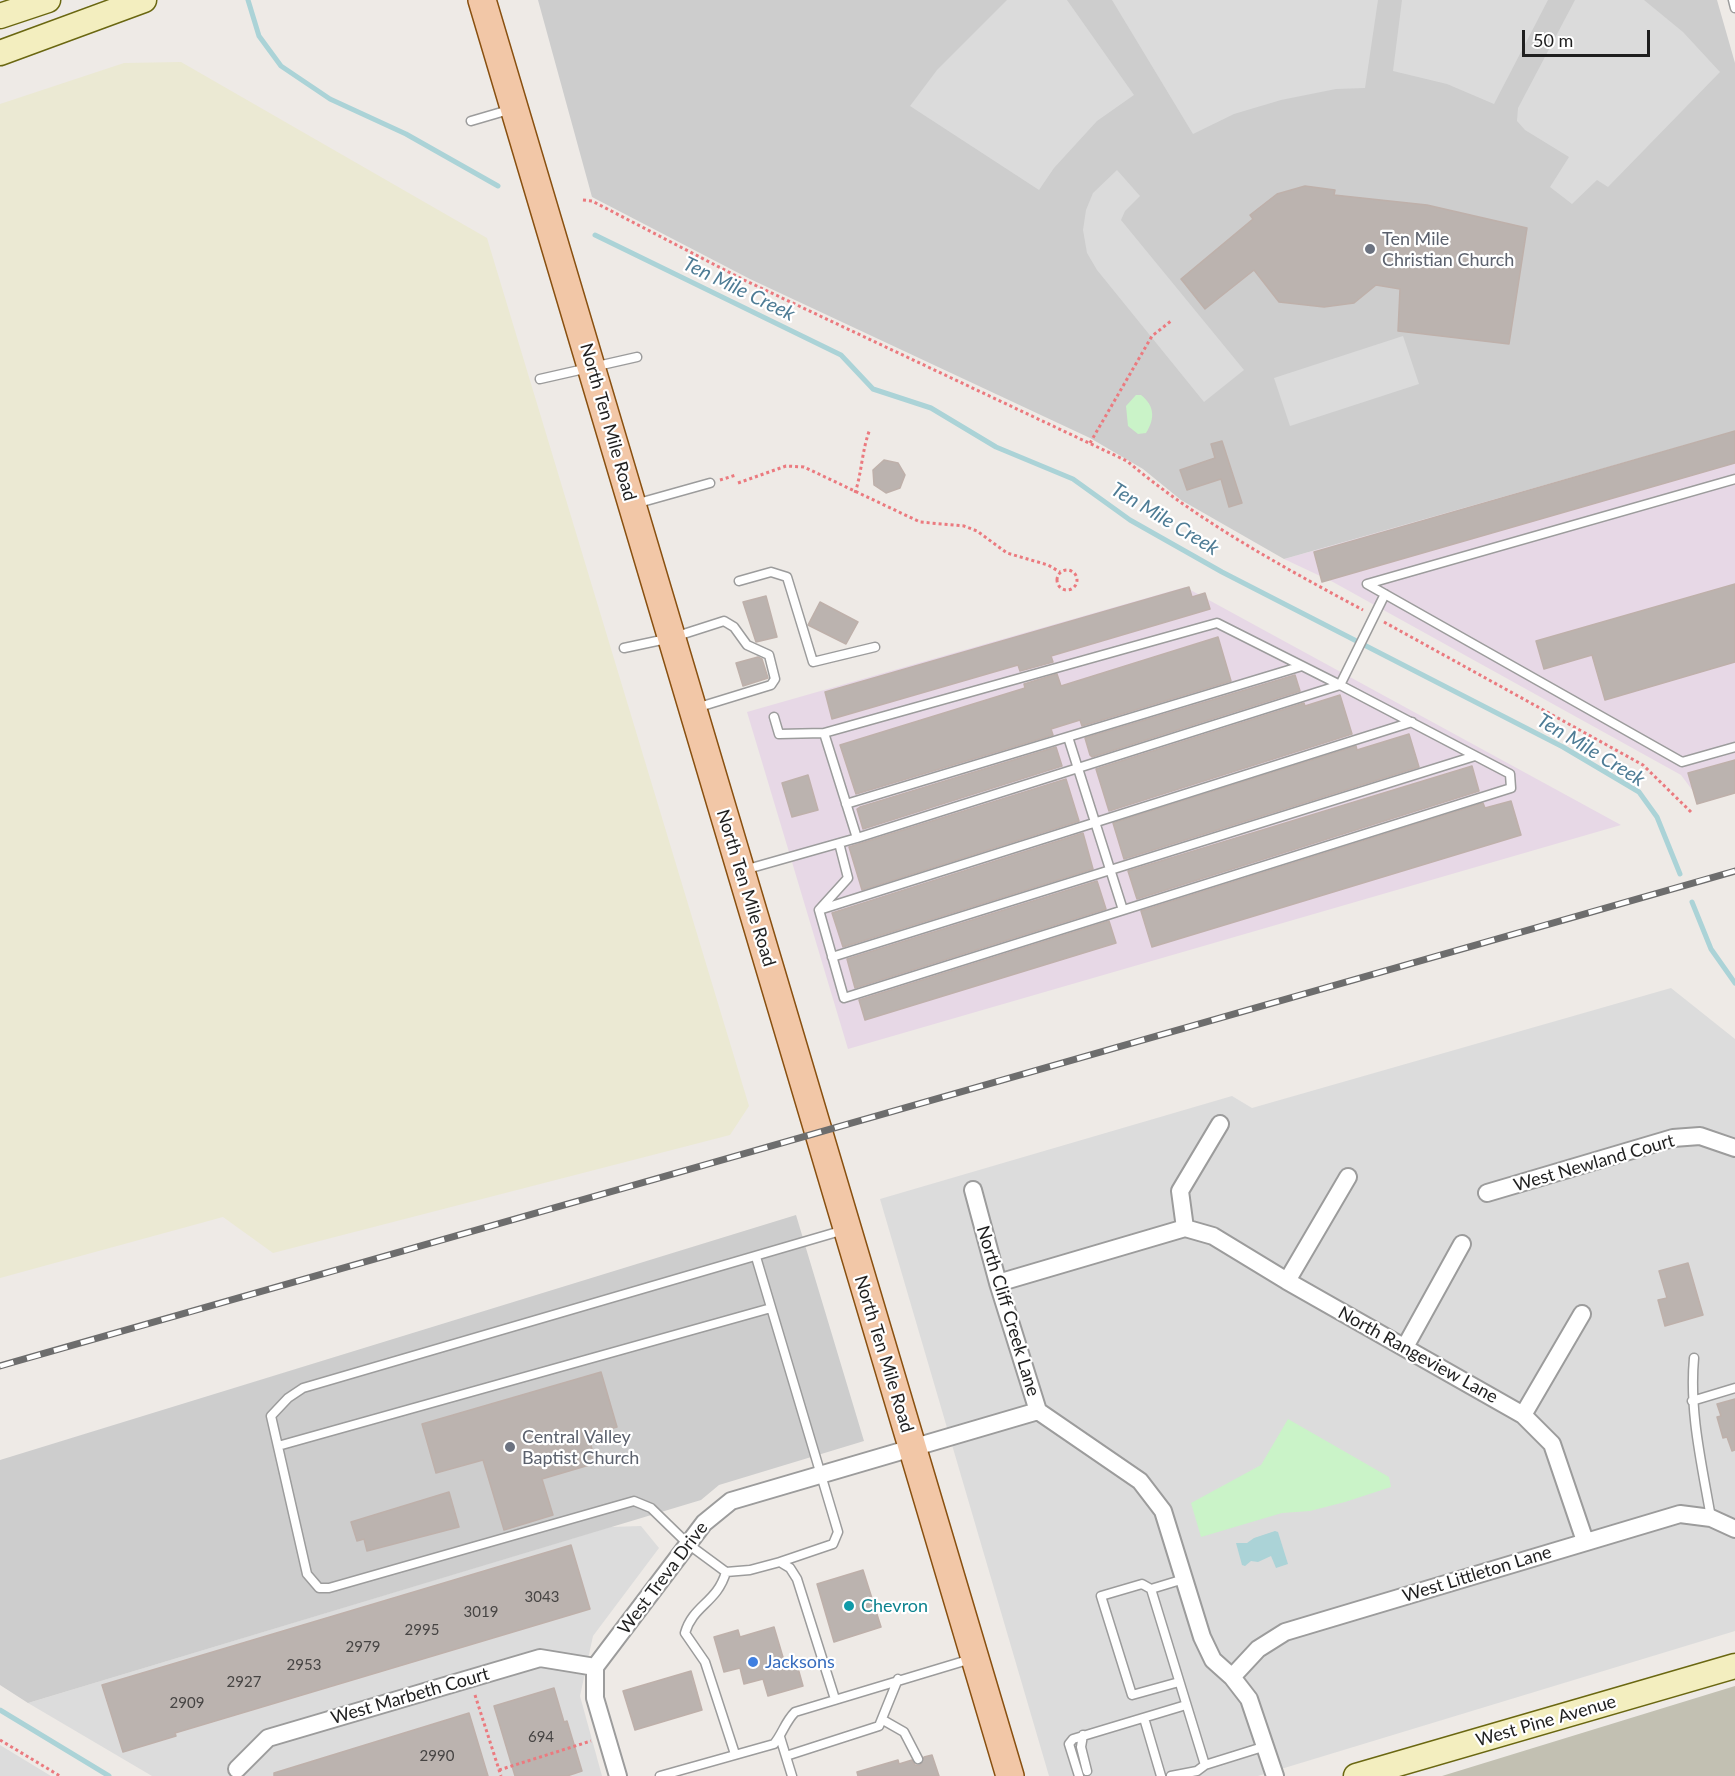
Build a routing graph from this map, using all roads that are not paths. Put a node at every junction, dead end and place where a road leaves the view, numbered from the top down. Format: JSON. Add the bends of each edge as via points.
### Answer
{"nodes":[{"id":1,"x":48,"y":0,"type":"edge"},
{"id":2,"x":144,"y":0,"type":"edge"},
{"id":3,"x":482,"y":0,"type":"edge"},
{"id":4,"x":1733,"y":0,"type":"edge"},
{"id":5,"x":1735,"y":8,"type":"edge"},
{"id":6,"x":0,"y":16,"type":"edge"},
{"id":7,"x":0,"y":53,"type":"edge"},
{"id":8,"x":515,"y":109,"type":"junction"},
{"id":9,"x":471,"y":121,"type":"dead end"},
{"id":10,"x":637,"y":357,"type":"dead end"},
{"id":11,"x":591,"y":368,"type":"junction"},
{"id":12,"x":540,"y":380,"type":"dead end"},
{"id":13,"x":1735,"y":479,"type":"edge"},
{"id":14,"x":710,"y":483,"type":"dead end"},
{"id":15,"x":632,"y":505,"type":"junction"},
{"id":16,"x":739,"y":581,"type":"dead end"},
{"id":17,"x":1385,"y":594,"type":"junction"},
{"id":18,"x":672,"y":638,"type":"junction"},
{"id":19,"x":875,"y":647,"type":"dead end"},
{"id":20,"x":624,"y":648,"type":"dead end"},
{"id":21,"x":1302,"y":666,"type":"junction"},
{"id":22,"x":1340,"y":685,"type":"junction"},
{"id":23,"x":693,"y":710,"type":"junction"},
{"id":24,"x":774,"y":717,"type":"dead end"},
{"id":25,"x":1412,"y":722,"type":"junction"},
{"id":26,"x":824,"y":733,"type":"junction"},
{"id":27,"x":1068,"y":737,"type":"junction"},
{"id":28,"x":1735,"y":747,"type":"edge"},
{"id":29,"x":1475,"y":756,"type":"junction"},
{"id":30,"x":1078,"y":768,"type":"junction"},
{"id":31,"x":846,"y":804,"type":"junction"},
{"id":32,"x":1095,"y":822,"type":"junction"},
{"id":33,"x":857,"y":838,"type":"junction"},
{"id":34,"x":839,"y":843,"type":"junction"},
{"id":35,"x":1110,"y":870,"type":"junction"},
{"id":36,"x":741,"y":871,"type":"junction"},
{"id":37,"x":819,"y":910,"type":"junction"},
{"id":38,"x":1123,"y":910,"type":"junction"},
{"id":39,"x":832,"y":957,"type":"junction"},
{"id":40,"x":1220,"y":1124,"type":"dead end"},
{"id":41,"x":1735,"y":1148,"type":"edge"},
{"id":42,"x":1348,"y":1177,"type":"dead end"},
{"id":43,"x":973,"y":1190,"type":"dead end"},
{"id":44,"x":1487,"y":1193,"type":"dead end"},
{"id":45,"x":1185,"y":1228,"type":"junction"},
{"id":46,"x":847,"y":1229,"type":"junction"},
{"id":47,"x":1462,"y":1244,"type":"dead end"},
{"id":48,"x":756,"y":1257,"type":"junction"},
{"id":49,"x":1287,"y":1281,"type":"junction"},
{"id":50,"x":998,"y":1283,"type":"junction"},
{"id":51,"x":771,"y":1308,"type":"junction"},
{"id":52,"x":1582,"y":1314,"type":"dead end"},
{"id":53,"x":1405,"y":1347,"type":"junction"},
{"id":54,"x":1694,"y":1358,"type":"dead end"},
{"id":55,"x":1735,"y":1388,"type":"edge"},
{"id":56,"x":1692,"y":1401,"type":"junction"},
{"id":57,"x":1038,"y":1411,"type":"junction"},
{"id":58,"x":1523,"y":1414,"type":"junction"},
{"id":59,"x":278,"y":1446,"type":"junction"},
{"id":60,"x":912,"y":1447,"type":"junction"},
{"id":61,"x":822,"y":1473,"type":"junction"},
{"id":62,"x":1711,"y":1518,"type":"junction"},
{"id":63,"x":1735,"y":1529,"type":"edge"},
{"id":64,"x":1585,"y":1541,"type":"junction"},
{"id":65,"x":688,"y":1544,"type":"junction"},
{"id":66,"x":780,"y":1562,"type":"junction"},
{"id":67,"x":726,"y":1572,"type":"junction"},
{"id":68,"x":1184,"y":1580,"type":"junction"},
{"id":69,"x":1151,"y":1589,"type":"junction"},
{"id":70,"x":974,"y":1658,"type":"junction"},
{"id":71,"x":1735,"y":1666,"type":"edge"},
{"id":72,"x":595,"y":1668,"type":"junction"},
{"id":73,"x":1232,"y":1677,"type":"junction"},
{"id":74,"x":898,"y":1679,"type":"junction"},
{"id":75,"x":1179,"y":1682,"type":"junction"},
{"id":76,"x":835,"y":1699,"type":"junction"},
{"id":77,"x":1186,"y":1705,"type":"junction"},
{"id":78,"x":1144,"y":1718,"type":"junction"},
{"id":79,"x":883,"y":1720,"type":"junction"},
{"id":80,"x":1083,"y":1736,"type":"junction"},
{"id":81,"x":780,"y":1737,"type":"junction"},
{"id":82,"x":1266,"y":1746,"type":"junction"},
{"id":83,"x":735,"y":1754,"type":"junction"},
{"id":84,"x":786,"y":1756,"type":"junction"},
{"id":85,"x":918,"y":1759,"type":"dead end"},
{"id":86,"x":1205,"y":1765,"type":"junction"},
{"id":87,"x":237,"y":1769,"type":"dead end"},
{"id":88,"x":1087,"y":1771,"type":"dead end"},
{"id":89,"x":618,"y":1776,"type":"edge"},
{"id":90,"x":660,"y":1776,"type":"edge"},
{"id":91,"x":792,"y":1776,"type":"edge"},
{"id":92,"x":1010,"y":1776,"type":"edge"},
{"id":93,"x":1079,"y":1776,"type":"edge"},
{"id":94,"x":1161,"y":1776,"type":"edge"},
{"id":95,"x":1171,"y":1776,"type":"edge"},
{"id":96,"x":1275,"y":1776,"type":"edge"},
{"id":97,"x":1356,"y":1776,"type":"edge"}],
"edges":[{"from":1,"to":6,"type":"street"},
{"from":2,"to":7,"type":"street"},
{"from":3,"to":8,"type":"main road","name":"North Ten Mile Road"},
{"from":4,"to":5,"type":"lane"},
{"from":8,"to":9,"type":"lane"},
{"from":8,"to":11,"type":"main road","name":"North Ten Mile Road"},
{"from":10,"to":11,"type":"lane"},
{"from":11,"to":12,"type":"lane"},
{"from":11,"to":15,"type":"main road","name":"North Ten Mile Road"},
{"from":13,"to":17,"type":"lane","via":[[1366,584]]},
{"from":14,"to":15,"type":"lane"},
{"from":15,"to":18,"type":"main road","name":"North Ten Mile Road"},
{"from":16,"to":19,"type":"lane","via":[[771,572],[787,577],[813,662]]},
{"from":17,"to":22,"type":"lane"},
{"from":17,"to":28,"type":"lane","via":[[1682,762]]},
{"from":18,"to":20,"type":"lane"},
{"from":18,"to":23,"type":"main road","name":"North Ten Mile Road"},
{"from":18,"to":23,"type":"lane","via":[[724,621],[734,627],[747,645],[769,655],[775,679],[771,685]]},
{"from":21,"to":22,"type":"lane"},
{"from":21,"to":26,"type":"lane","via":[[1217,623]]},
{"from":21,"to":27,"type":"lane"},
{"from":22,"to":25,"type":"lane"},
{"from":22,"to":30,"type":"lane"},
{"from":23,"to":36,"type":"main road","name":"North Ten Mile Road"},
{"from":24,"to":26,"type":"lane","via":[[779,734]]},
{"from":25,"to":29,"type":"lane"},
{"from":25,"to":32,"type":"lane"},
{"from":26,"to":31,"type":"lane"},
{"from":27,"to":30,"type":"lane"},
{"from":27,"to":31,"type":"lane"},
{"from":29,"to":35,"type":"lane"},
{"from":29,"to":38,"type":"lane","via":[[1510,774],[1511,788]]},
{"from":30,"to":32,"type":"lane"},
{"from":30,"to":33,"type":"lane"},
{"from":31,"to":33,"type":"lane"},
{"from":32,"to":35,"type":"lane"},
{"from":32,"to":37,"type":"lane"},
{"from":33,"to":34,"type":"lane"},
{"from":34,"to":36,"type":"lane"},
{"from":34,"to":37,"type":"lane","via":[[848,878]]},
{"from":35,"to":38,"type":"lane"},
{"from":35,"to":39,"type":"lane"},
{"from":36,"to":46,"type":"main road","name":"North Ten Mile Road"},
{"from":37,"to":39,"type":"lane"},
{"from":38,"to":39,"type":"lane","via":[[844,998]]},
{"from":40,"to":45,"type":"street","via":[[1180,1191]]},
{"from":41,"to":44,"type":"street","name":"West Newland Court","via":[[1700,1136],[1673,1138]]},
{"from":42,"to":49,"type":"street"},
{"from":43,"to":50,"type":"street","name":"North Cliff Creek Lane"},
{"from":45,"to":49,"type":"street","name":"North Rangeview Lane","via":[[1213,1236]]},
{"from":45,"to":50,"type":"street"},
{"from":46,"to":48,"type":"lane"},
{"from":46,"to":60,"type":"main road","name":"North Ten Mile Road"},
{"from":47,"to":53,"type":"street"},
{"from":48,"to":51,"type":"lane"},
{"from":48,"to":59,"type":"lane","via":[[303,1388],[271,1416]]},
{"from":49,"to":53,"type":"street","name":"North Rangeview Lane"},
{"from":50,"to":57,"type":"street","name":"North Cliff Creek Lane"},
{"from":51,"to":59,"type":"lane"},
{"from":51,"to":61,"type":"lane"},
{"from":52,"to":58,"type":"street"},
{"from":53,"to":58,"type":"street","name":"North Rangeview Lane"},
{"from":54,"to":56,"type":"lane"},
{"from":55,"to":56,"type":"lane"},
{"from":56,"to":62,"type":"lane"},
{"from":57,"to":60,"type":"street","name":"West Treva Drive"},
{"from":57,"to":68,"type":"street","name":"North Cliff Creek Lane","via":[[1140,1481],[1153,1495],[1163,1511]]},
{"from":58,"to":64,"type":"street","name":"North Rangeview Lane","via":[[1552,1444]]},
{"from":59,"to":65,"type":"lane","via":[[307,1574],[319,1588],[634,1501],[651,1508]]},
{"from":60,"to":61,"type":"street","name":"West Treva Drive"},
{"from":60,"to":70,"type":"main road","name":"North Ten Mile Road"},
{"from":61,"to":65,"type":"street","name":"West Treva Drive","via":[[731,1501],[717,1510]]},
{"from":61,"to":66,"type":"lane","via":[[837,1538],[833,1544]]},
{"from":62,"to":63,"type":"street","name":"West Littleton Lane"},
{"from":62,"to":64,"type":"street","name":"West Littleton Lane","via":[[1680,1514]]},
{"from":64,"to":73,"type":"street","name":"West Littleton Lane","via":[[1285,1632],[1258,1649]]},
{"from":65,"to":67,"type":"lane"},
{"from":65,"to":72,"type":"street","name":"West Treva Drive"},
{"from":66,"to":67,"type":"lane"},
{"from":66,"to":76,"type":"lane","via":[[797,1579]]},
{"from":67,"to":83,"type":"lane","via":[[721,1589],[693,1615],[685,1634],[705,1662]]},
{"from":68,"to":69,"type":"lane"},
{"from":68,"to":73,"type":"street","name":"North Cliff Creek Lane","via":[[1213,1660]]},
{"from":69,"to":75,"type":"lane"},
{"from":69,"to":75,"type":"lane","via":[[1142,1584],[1101,1596],[1132,1695]]},
{"from":70,"to":74,"type":"lane"},
{"from":70,"to":92,"type":"main road","name":"North Ten Mile Road"},
{"from":71,"to":97,"type":"street","name":"West Pine Avenue"},
{"from":72,"to":87,"type":"street","name":"West Marbeth Court","via":[[540,1658],[268,1738]]},
{"from":72,"to":89,"type":"street","via":[[595,1698]]},
{"from":73,"to":82,"type":"street","name":"North Cliff Creek Lane","via":[[1249,1700]]},
{"from":74,"to":76,"type":"lane"},
{"from":74,"to":79,"type":"lane"},
{"from":75,"to":77,"type":"lane"},
{"from":76,"to":81,"type":"lane","via":[[795,1712],[785,1722]]},
{"from":77,"to":78,"type":"lane"},
{"from":77,"to":86,"type":"lane"},
{"from":78,"to":80,"type":"lane"},
{"from":78,"to":94,"type":"lane"},
{"from":79,"to":84,"type":"lane","via":[[872,1729]]},
{"from":79,"to":85,"type":"lane","via":[[904,1732]]},
{"from":80,"to":88,"type":"lane"},
{"from":80,"to":93,"type":"lane","via":[[1069,1743]]},
{"from":81,"to":83,"type":"lane","via":[[774,1744]]},
{"from":81,"to":84,"type":"lane"},
{"from":82,"to":86,"type":"lane"},
{"from":82,"to":96,"type":"street","name":"North Cliff Creek Lane"},
{"from":83,"to":90,"type":"lane"},
{"from":84,"to":91,"type":"lane"},
{"from":86,"to":95,"type":"lane","via":[[1197,1771]]}]}
